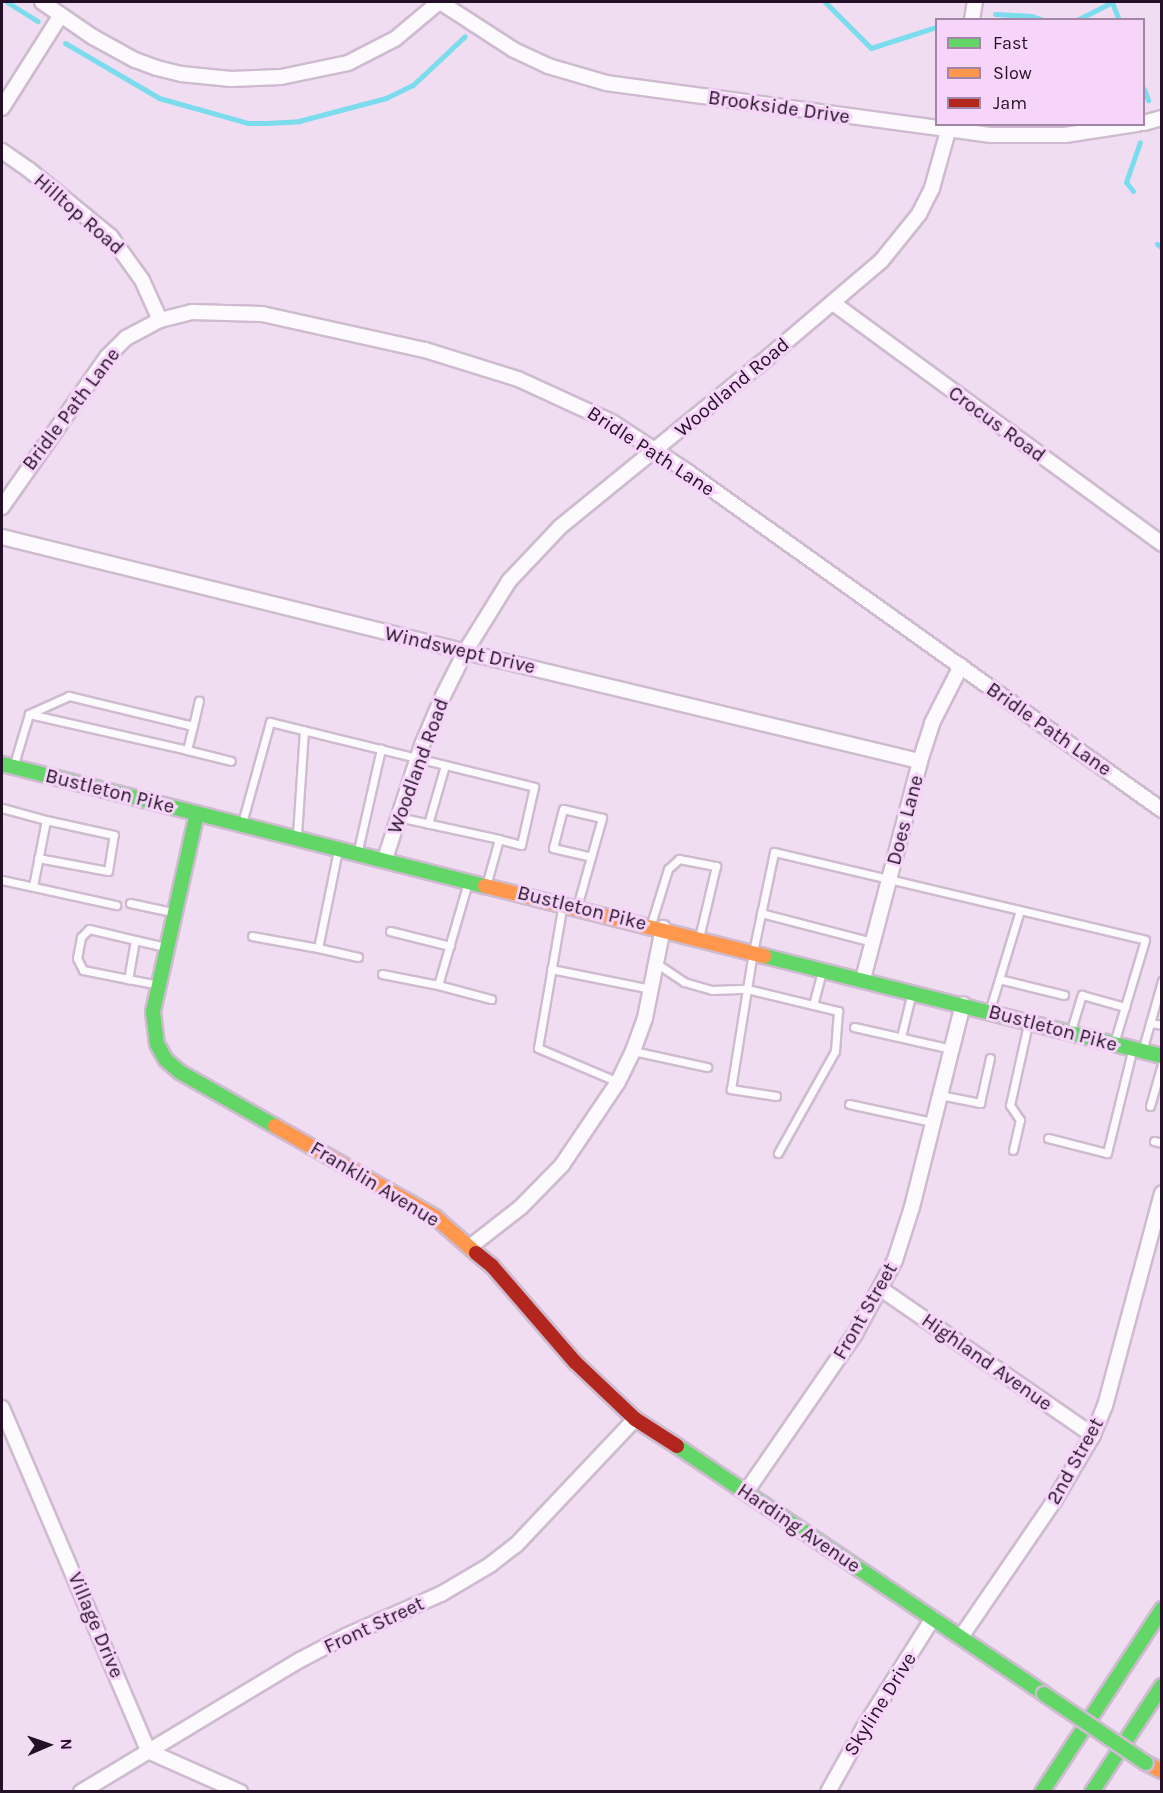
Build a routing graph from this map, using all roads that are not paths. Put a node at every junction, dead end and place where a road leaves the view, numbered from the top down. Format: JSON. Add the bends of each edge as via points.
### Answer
{"nodes":[{"id":1,"x":42,"y":2,"type":"edge"},
{"id":2,"x":439,"y":2,"type":"edge"},
{"id":3,"x":975,"y":2,"type":"edge"},
{"id":4,"x":61,"y":15,"type":"junction"},
{"id":5,"x":972,"y":18,"type":"edge"},
{"id":6,"x":2,"y":108,"type":"edge"},
{"id":7,"x":1161,"y":118,"type":"edge"},
{"id":8,"x":1145,"y":122,"type":"edge"},
{"id":9,"x":935,"y":125,"type":"edge"},
{"id":10,"x":1128,"y":126,"type":"edge"},
{"id":11,"x":950,"y":127,"type":"edge"},
{"id":12,"x":2,"y":151,"type":"edge"},
{"id":13,"x":833,"y":303,"type":"junction"},
{"id":14,"x":160,"y":320,"type":"junction"},
{"id":15,"x":655,"y":451,"type":"junction"},
{"id":16,"x":2,"y":507,"type":"edge"},
{"id":17,"x":2,"y":537,"type":"edge"},
{"id":18,"x":1161,"y":543,"type":"edge"},
{"id":19,"x":465,"y":652,"type":"junction"},
{"id":20,"x":962,"y":666,"type":"junction"},
{"id":21,"x":199,"y":701,"type":"dead end"},
{"id":22,"x":29,"y":714,"type":"junction"},
{"id":23,"x":193,"y":726,"type":"junction"},
{"id":24,"x":304,"y":730,"type":"junction"},
{"id":25,"x":381,"y":749,"type":"junction"},
{"id":26,"x":187,"y":750,"type":"junction"},
{"id":27,"x":417,"y":758,"type":"junction"},
{"id":28,"x":231,"y":761,"type":"dead end"},
{"id":29,"x":920,"y":761,"type":"junction"},
{"id":30,"x":8,"y":765,"type":"edge"},
{"id":31,"x":445,"y":765,"type":"junction"},
{"id":32,"x":2,"y":808,"type":"edge"},
{"id":33,"x":1161,"y":810,"type":"edge"},
{"id":34,"x":197,"y":813,"type":"junction"},
{"id":35,"x":398,"y":817,"type":"junction"},
{"id":36,"x":46,"y":820,"type":"junction"},
{"id":37,"x":242,"y":824,"type":"junction"},
{"id":38,"x":429,"y":824,"type":"junction"},
{"id":39,"x":297,"y":838,"type":"junction"},
{"id":40,"x":499,"y":839,"type":"junction"},
{"id":41,"x":338,"y":848,"type":"junction"},
{"id":42,"x":357,"y":852,"type":"junction"},
{"id":43,"x":591,"y":856,"type":"junction"},
{"id":44,"x":38,"y":858,"type":"junction"},
{"id":45,"x":385,"y":859,"type":"junction"},
{"id":46,"x":2,"y":880,"type":"edge"},
{"id":47,"x":469,"y":880,"type":"junction"},
{"id":48,"x":889,"y":880,"type":"junction"},
{"id":49,"x":486,"y":884,"type":"junction"},
{"id":50,"x":33,"y":886,"type":"junction"},
{"id":51,"x":130,"y":903,"type":"dead end"},
{"id":52,"x":562,"y":903,"type":"junction"},
{"id":53,"x":116,"y":905,"type":"dead end"},
{"id":54,"x":577,"y":907,"type":"junction"},
{"id":55,"x":1020,"y":910,"type":"junction"},
{"id":56,"x":175,"y":912,"type":"junction"},
{"id":57,"x":761,"y":913,"type":"junction"},
{"id":58,"x":657,"y":927,"type":"junction"},
{"id":59,"x":390,"y":931,"type":"dead end"},
{"id":60,"x":252,"y":936,"type":"dead end"},
{"id":61,"x":699,"y":938,"type":"junction"},
{"id":62,"x":135,"y":940,"type":"junction"},
{"id":63,"x":872,"y":942,"type":"junction"},
{"id":64,"x":450,"y":946,"type":"junction"},
{"id":65,"x":167,"y":947,"type":"junction"},
{"id":66,"x":318,"y":948,"type":"junction"},
{"id":67,"x":753,"y":952,"type":"junction"},
{"id":68,"x":358,"y":957,"type":"dead end"},
{"id":69,"x":656,"y":963,"type":"junction"},
{"id":70,"x":551,"y":969,"type":"junction"},
{"id":71,"x":823,"y":969,"type":"junction"},
{"id":72,"x":382,"y":974,"type":"dead end"},
{"id":73,"x":128,"y":979,"type":"junction"},
{"id":74,"x":863,"y":979,"type":"junction"},
{"id":75,"x":999,"y":979,"type":"junction"},
{"id":76,"x":1161,"y":981,"type":"edge"},
{"id":77,"x":159,"y":985,"type":"junction"},
{"id":78,"x":438,"y":985,"type":"junction"},
{"id":79,"x":651,"y":988,"type":"junction"},
{"id":80,"x":747,"y":989,"type":"junction"},
{"id":81,"x":912,"y":992,"type":"junction"},
{"id":82,"x":1064,"y":995,"type":"dead end"},
{"id":83,"x":491,"y":999,"type":"dead end"},
{"id":84,"x":963,"y":1004,"type":"junction"},
{"id":85,"x":813,"y":1005,"type":"junction"},
{"id":86,"x":1125,"y":1007,"type":"junction"},
{"id":87,"x":989,"y":1011,"type":"junction"},
{"id":88,"x":1029,"y":1022,"type":"junction"},
{"id":89,"x":1150,"y":1023,"type":"junction"},
{"id":90,"x":1161,"y":1025,"type":"edge"},
{"id":91,"x":854,"y":1027,"type":"dead end"},
{"id":92,"x":1070,"y":1032,"type":"junction"},
{"id":93,"x":901,"y":1037,"type":"junction"},
{"id":94,"x":1114,"y":1044,"type":"junction"},
{"id":95,"x":952,"y":1049,"type":"junction"},
{"id":96,"x":1137,"y":1050,"type":"junction"},
{"id":97,"x":633,"y":1051,"type":"junction"},
{"id":98,"x":1161,"y":1056,"type":"edge"},
{"id":99,"x":990,"y":1058,"type":"dead end"},
{"id":100,"x":1161,"y":1064,"type":"edge"},
{"id":101,"x":707,"y":1067,"type":"dead end"},
{"id":102,"x":618,"y":1082,"type":"junction"},
{"id":103,"x":940,"y":1095,"type":"junction"},
{"id":104,"x":776,"y":1096,"type":"dead end"},
{"id":105,"x":849,"y":1104,"type":"dead end"},
{"id":106,"x":1150,"y":1106,"type":"dead end"},
{"id":107,"x":932,"y":1122,"type":"junction"},
{"id":108,"x":1048,"y":1138,"type":"dead end"},
{"id":109,"x":1013,"y":1150,"type":"dead end"},
{"id":110,"x":778,"y":1153,"type":"dead end"},
{"id":111,"x":1161,"y":1194,"type":"edge"},
{"id":112,"x":1159,"y":1215,"type":"edge"},
{"id":113,"x":471,"y":1246,"type":"junction"},
{"id":114,"x":882,"y":1289,"type":"junction"},
{"id":115,"x":2,"y":1408,"type":"edge"},
{"id":116,"x":635,"y":1419,"type":"junction"},
{"id":117,"x":1093,"y":1435,"type":"junction"},
{"id":118,"x":746,"y":1492,"type":"junction"},
{"id":119,"x":1161,"y":1608,"type":"edge"},
{"id":120,"x":933,"y":1618,"type":"junction"},
{"id":121,"x":961,"y":1637,"type":"junction"},
{"id":122,"x":1161,"y":1686,"type":"edge"},
{"id":123,"x":148,"y":1751,"type":"junction"},
{"id":124,"x":1161,"y":1772,"type":"edge"},
{"id":125,"x":81,"y":1791,"type":"edge"},
{"id":126,"x":240,"y":1791,"type":"edge"},
{"id":127,"x":828,"y":1791,"type":"edge"},
{"id":128,"x":1042,"y":1791,"type":"edge"},
{"id":129,"x":1092,"y":1791,"type":"edge"}],
"edges":[{"from":1,"to":4,"type":"street"},
{"from":2,"to":4,"type":"street","via":[[395,39],[348,63],[305,74],[256,79],[206,77],[157,69],[114,49]]},
{"from":2,"to":9,"type":"street","name":"Brookside Drive","via":[[514,50],[583,78]]},
{"from":3,"to":5,"type":"street"},
{"from":4,"to":6,"type":"street"},
{"from":7,"to":8,"type":"street"},
{"from":10,"to":11,"type":"street","name":"Brookside Drive","via":[[1029,136]]},
{"from":11,"to":13,"type":"street","name":"Woodland Road","via":[[932,188],[919,214],[882,260]]},
{"from":12,"to":14,"type":"street","name":"Hilltop Road","via":[[111,237],[142,280]]},
{"from":13,"to":15,"type":"street","name":"Woodland Road"},
{"from":13,"to":18,"type":"street","name":"Crocus Road"},
{"from":14,"to":15,"type":"street","name":"Bridle Path Lane","via":[[192,312],[262,314],[458,359],[566,399],[612,422]]},
{"from":14,"to":16,"type":"street","name":"Bridle Path Lane","via":[[126,338],[107,357]]},
{"from":15,"to":19,"type":"street","name":"Woodland Road","via":[[542,544],[509,582]]},
{"from":15,"to":20,"type":"street","name":"Bridle Path Lane"},
{"from":17,"to":19,"type":"street","name":"Windswept Drive"},
{"from":19,"to":27,"type":"street","name":"Woodland Road"},
{"from":19,"to":29,"type":"street","name":"Windswept Drive"},
{"from":20,"to":29,"type":"street","name":"Does Lane","via":[[932,723]]},
{"from":20,"to":33,"type":"street","name":"Bridle Path Lane"},
{"from":21,"to":23,"type":"lane"},
{"from":22,"to":23,"type":"lane","via":[[69,696]]},
{"from":22,"to":26,"type":"lane"},
{"from":22,"to":30,"type":"lane"},
{"from":23,"to":26,"type":"lane"},
{"from":24,"to":25,"type":"lane"},
{"from":24,"to":37,"type":"lane","via":[[270,722]]},
{"from":24,"to":39,"type":"lane"},
{"from":25,"to":27,"type":"lane"},
{"from":25,"to":42,"type":"lane"},
{"from":26,"to":28,"type":"lane"},
{"from":27,"to":31,"type":"lane"},
{"from":27,"to":35,"type":"street","name":"Woodland Road"},
{"from":29,"to":48,"type":"street","name":"Does Lane"},
{"from":30,"to":34,"type":"main road","name":"Bustleton Pike"},
{"from":31,"to":38,"type":"lane"},
{"from":31,"to":40,"type":"lane","via":[[534,787],[521,845]]},
{"from":32,"to":36,"type":"lane"},
{"from":34,"to":37,"type":"main road","name":"Bustleton Pike"},
{"from":34,"to":56,"type":"main road","name":"Franklin Avenue"},
{"from":35,"to":38,"type":"lane"},
{"from":35,"to":45,"type":"street","name":"Woodland Road"},
{"from":36,"to":44,"type":"lane"},
{"from":36,"to":44,"type":"lane","via":[[114,835],[108,872]]},
{"from":37,"to":39,"type":"main road","name":"Bustleton Pike"},
{"from":38,"to":40,"type":"lane"},
{"from":39,"to":41,"type":"main road","name":"Bustleton Pike"},
{"from":40,"to":49,"type":"lane"},
{"from":41,"to":42,"type":"main road","name":"Bustleton Pike"},
{"from":41,"to":66,"type":"lane"},
{"from":42,"to":45,"type":"main road","name":"Bustleton Pike"},
{"from":43,"to":43,"type":"lane","via":[[602,818],[563,809],[553,848]]},
{"from":43,"to":54,"type":"lane"},
{"from":44,"to":50,"type":"lane"},
{"from":45,"to":47,"type":"main road","name":"Bustleton Pike"},
{"from":46,"to":50,"type":"lane"},
{"from":47,"to":49,"type":"main road","name":"Bustleton Pike"},
{"from":47,"to":64,"type":"lane"},
{"from":48,"to":55,"type":"lane"},
{"from":48,"to":57,"type":"lane","via":[[774,852]]},
{"from":48,"to":63,"type":"street","name":"Does Lane"},
{"from":49,"to":52,"type":"main road","name":"Bustleton Pike"},
{"from":50,"to":53,"type":"lane"},
{"from":51,"to":56,"type":"lane"},
{"from":52,"to":54,"type":"main road","name":"Bustleton Pike"},
{"from":52,"to":70,"type":"lane"},
{"from":54,"to":58,"type":"main road","name":"Bustleton Pike"},
{"from":55,"to":75,"type":"lane"},
{"from":55,"to":86,"type":"lane","via":[[1144,940]]},
{"from":56,"to":65,"type":"main road","name":"Franklin Avenue"},
{"from":57,"to":63,"type":"lane"},
{"from":57,"to":67,"type":"lane"},
{"from":58,"to":61,"type":"main road","name":"Bustleton Pike"},
{"from":58,"to":61,"type":"lane","via":[[668,869],[679,859],[716,866]]},
{"from":58,"to":69,"type":"street"},
{"from":59,"to":64,"type":"lane"},
{"from":60,"to":66,"type":"lane"},
{"from":61,"to":67,"type":"main road","name":"Bustleton Pike"},
{"from":62,"to":65,"type":"lane"},
{"from":62,"to":73,"type":"lane"},
{"from":62,"to":73,"type":"lane","via":[[89,929],[81,937],[77,958],[83,970]]},
{"from":63,"to":74,"type":"street","name":"Does Lane"},
{"from":64,"to":78,"type":"lane"},
{"from":65,"to":77,"type":"main road","name":"Franklin Avenue"},
{"from":66,"to":68,"type":"lane"},
{"from":67,"to":71,"type":"main road","name":"Bustleton Pike"},
{"from":67,"to":80,"type":"lane"},
{"from":69,"to":79,"type":"street"},
{"from":69,"to":80,"type":"lane","via":[[684,982],[712,990]]},
{"from":70,"to":79,"type":"lane"},
{"from":70,"to":102,"type":"lane","via":[[538,1048]]},
{"from":71,"to":74,"type":"main road","name":"Bustleton Pike"},
{"from":71,"to":85,"type":"lane"},
{"from":72,"to":78,"type":"lane"},
{"from":73,"to":77,"type":"lane"},
{"from":74,"to":81,"type":"main road","name":"Bustleton Pike"},
{"from":75,"to":82,"type":"lane"},
{"from":75,"to":87,"type":"lane"},
{"from":76,"to":89,"type":"lane"},
{"from":77,"to":113,"type":"main road","name":"Franklin Avenue","via":[[153,1026],[162,1052],[180,1072],[411,1202]]},
{"from":78,"to":83,"type":"lane"},
{"from":79,"to":97,"type":"street"},
{"from":80,"to":85,"type":"lane"},
{"from":80,"to":104,"type":"lane","via":[[732,1089]]},
{"from":81,"to":84,"type":"main road","name":"Bustleton Pike"},
{"from":81,"to":93,"type":"lane"},
{"from":84,"to":87,"type":"main road","name":"Bustleton Pike"},
{"from":84,"to":95,"type":"street","name":"Front Street"},
{"from":85,"to":110,"type":"lane","via":[[838,1011],[835,1051]]},
{"from":86,"to":92,"type":"lane","via":[[1082,995]]},
{"from":86,"to":94,"type":"lane"},
{"from":87,"to":88,"type":"main road","name":"Bustleton Pike"},
{"from":88,"to":92,"type":"main road","name":"Bustleton Pike"},
{"from":88,"to":109,"type":"lane","via":[[1010,1105],[1020,1120]]},
{"from":89,"to":90,"type":"lane"},
{"from":89,"to":96,"type":"lane"},
{"from":91,"to":93,"type":"lane"},
{"from":92,"to":94,"type":"main road","name":"Bustleton Pike"},
{"from":93,"to":95,"type":"lane"},
{"from":94,"to":96,"type":"main road","name":"Bustleton Pike"},
{"from":95,"to":103,"type":"street","name":"Front Street"},
{"from":96,"to":98,"type":"main road","name":"Bustleton Pike"},
{"from":96,"to":108,"type":"lane","via":[[1107,1153]]},
{"from":97,"to":101,"type":"lane"},
{"from":97,"to":102,"type":"street"},
{"from":99,"to":103,"type":"lane","via":[[980,1104]]},
{"from":100,"to":106,"type":"lane"},
{"from":102,"to":113,"type":"street","via":[[562,1165],[521,1207]]},
{"from":103,"to":107,"type":"street","name":"Front Street"},
{"from":105,"to":107,"type":"lane"},
{"from":107,"to":114,"type":"street","name":"Front Street","via":[[904,1234]]},
{"from":111,"to":112,"type":"street","name":"2nd Street"},
{"from":112,"to":117,"type":"street","name":"2nd Street","via":[[1106,1406]]},
{"from":113,"to":116,"type":"main road","name":"Harding Avenue","via":[[575,1362]]},
{"from":114,"to":117,"type":"street","name":"Highland Avenue"},
{"from":114,"to":118,"type":"street","name":"Front Street"},
{"from":115,"to":123,"type":"street","name":"Village Drive"},
{"from":116,"to":118,"type":"main road","name":"Harding Avenue"},
{"from":116,"to":123,"type":"street","name":"Front Street","via":[[516,1545],[490,1564],[441,1594],[300,1660]]},
{"from":117,"to":121,"type":"street","name":"2nd Street","via":[[1054,1501]]},
{"from":118,"to":120,"type":"main road","name":"Harding Avenue"},
{"from":119,"to":128,"type":"main road"},
{"from":120,"to":121,"type":"main road","name":"Harding Avenue"},
{"from":120,"to":127,"type":"street","name":"Skyline Drive"},
{"from":121,"to":124,"type":"main road","name":"Harding Avenue","bridge":true},
{"from":122,"to":129,"type":"main road"},
{"from":123,"to":125,"type":"street","name":"Front Street"},
{"from":123,"to":126,"type":"street"}]}
